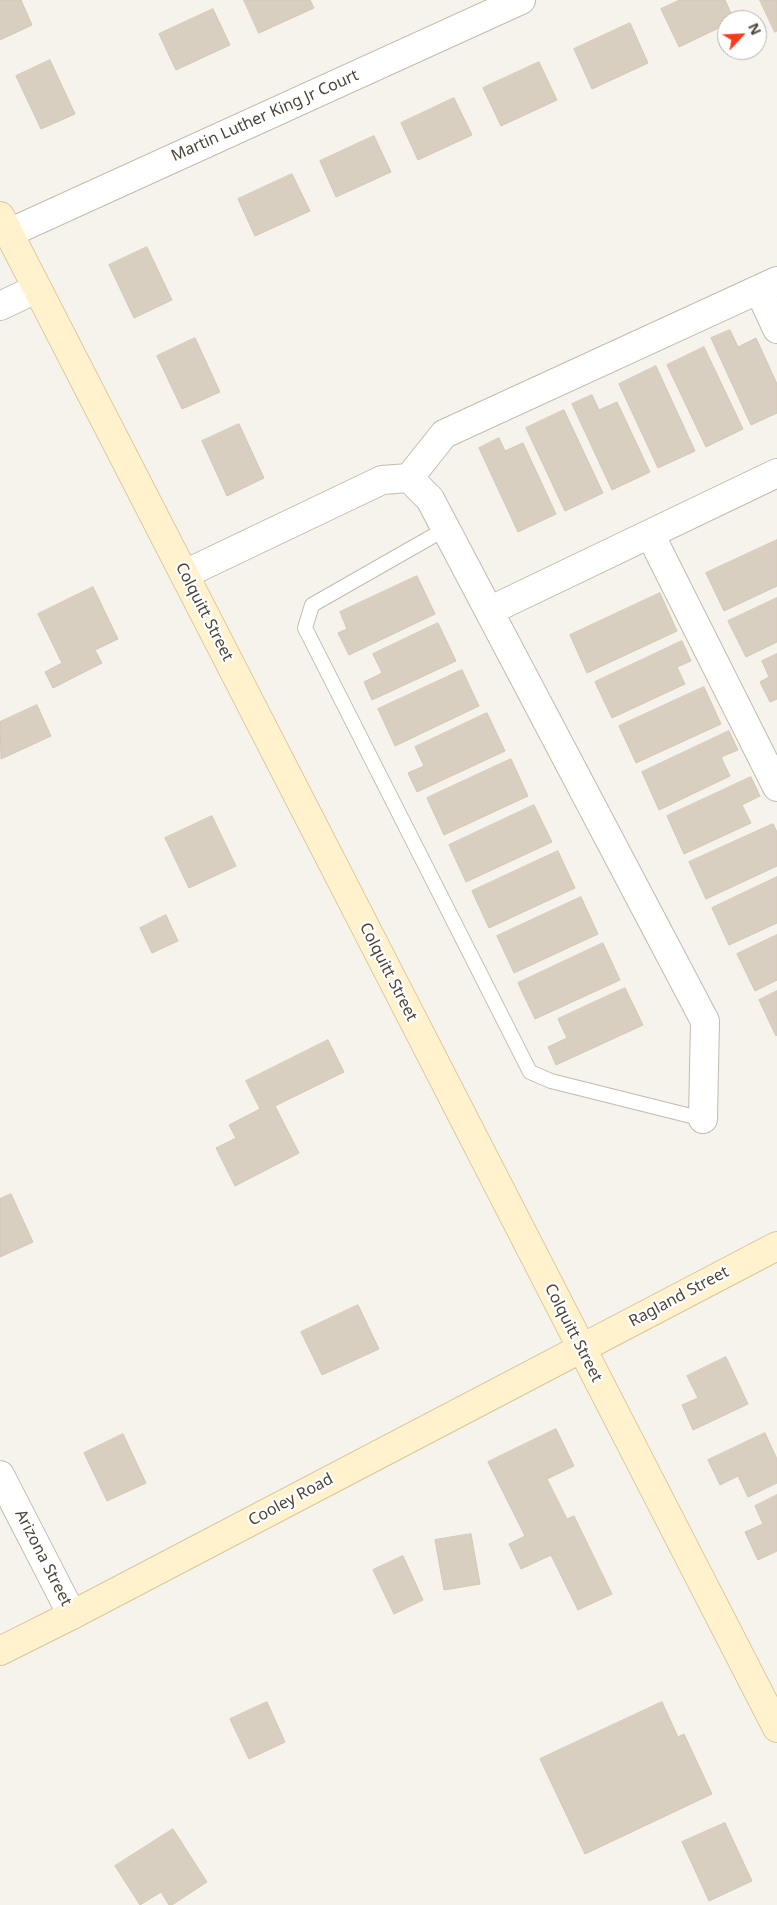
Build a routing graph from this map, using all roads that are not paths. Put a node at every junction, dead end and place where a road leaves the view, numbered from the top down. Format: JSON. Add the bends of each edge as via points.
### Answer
{"nodes":[{"id":1,"x":521,"y":0,"type":"edge"},
{"id":2,"x":4,"y":225,"type":"edge"},
{"id":3,"x":768,"y":285,"type":"edge"},
{"id":4,"x":36,"y":289,"type":"junction"},
{"id":5,"x":0,"y":306,"type":"edge"},
{"id":6,"x":777,"y":329,"type":"edge"},
{"id":7,"x":777,"y":473,"type":"edge"},
{"id":8,"x":409,"y":478,"type":"junction"},
{"id":9,"x":447,"y":528,"type":"junction"},
{"id":10,"x":650,"y":534,"type":"junction"},
{"id":11,"x":185,"y":574,"type":"junction"},
{"id":12,"x":489,"y":611,"type":"junction"},
{"id":13,"x":777,"y":787,"type":"edge"},
{"id":14,"x":703,"y":1119,"type":"joint"},
{"id":15,"x":777,"y":1246,"type":"edge"},
{"id":16,"x":581,"y":1348,"type":"junction"},
{"id":17,"x":0,"y":1475,"type":"edge"},
{"id":18,"x":72,"y":1615,"type":"junction"},
{"id":19,"x":0,"y":1651,"type":"edge"},
{"id":20,"x":777,"y":1728,"type":"edge"}],
"edges":[{"from":1,"to":2,"type":"street","name":"Martin Luther King Jr Court"},
{"from":2,"to":4,"type":"street","name":"Colquitt Street"},
{"from":3,"to":6,"type":"street"},
{"from":3,"to":8,"type":"street","via":[[444,434]]},
{"from":4,"to":5,"type":"street"},
{"from":4,"to":11,"type":"street","name":"Colquitt Street"},
{"from":7,"to":10,"type":"street"},
{"from":8,"to":9,"type":"street","via":[[430,499]]},
{"from":8,"to":11,"type":"street","via":[[382,480]]},
{"from":9,"to":12,"type":"street"},
{"from":9,"to":14,"type":"lane","via":[[312,605],[305,628],[530,1072],[551,1081]]},
{"from":10,"to":12,"type":"street"},
{"from":10,"to":13,"type":"street"},
{"from":11,"to":16,"type":"street","name":"Colquitt Street"},
{"from":12,"to":14,"type":"street","via":[[705,1021]]},
{"from":15,"to":16,"type":"street","name":"Ragland Street"},
{"from":16,"to":18,"type":"street","name":"Cooley Road"},
{"from":16,"to":20,"type":"street","name":"Colquitt Street"},
{"from":17,"to":18,"type":"street","name":"Arizona Street"},
{"from":18,"to":19,"type":"street","name":"Cooley Road"}]}
